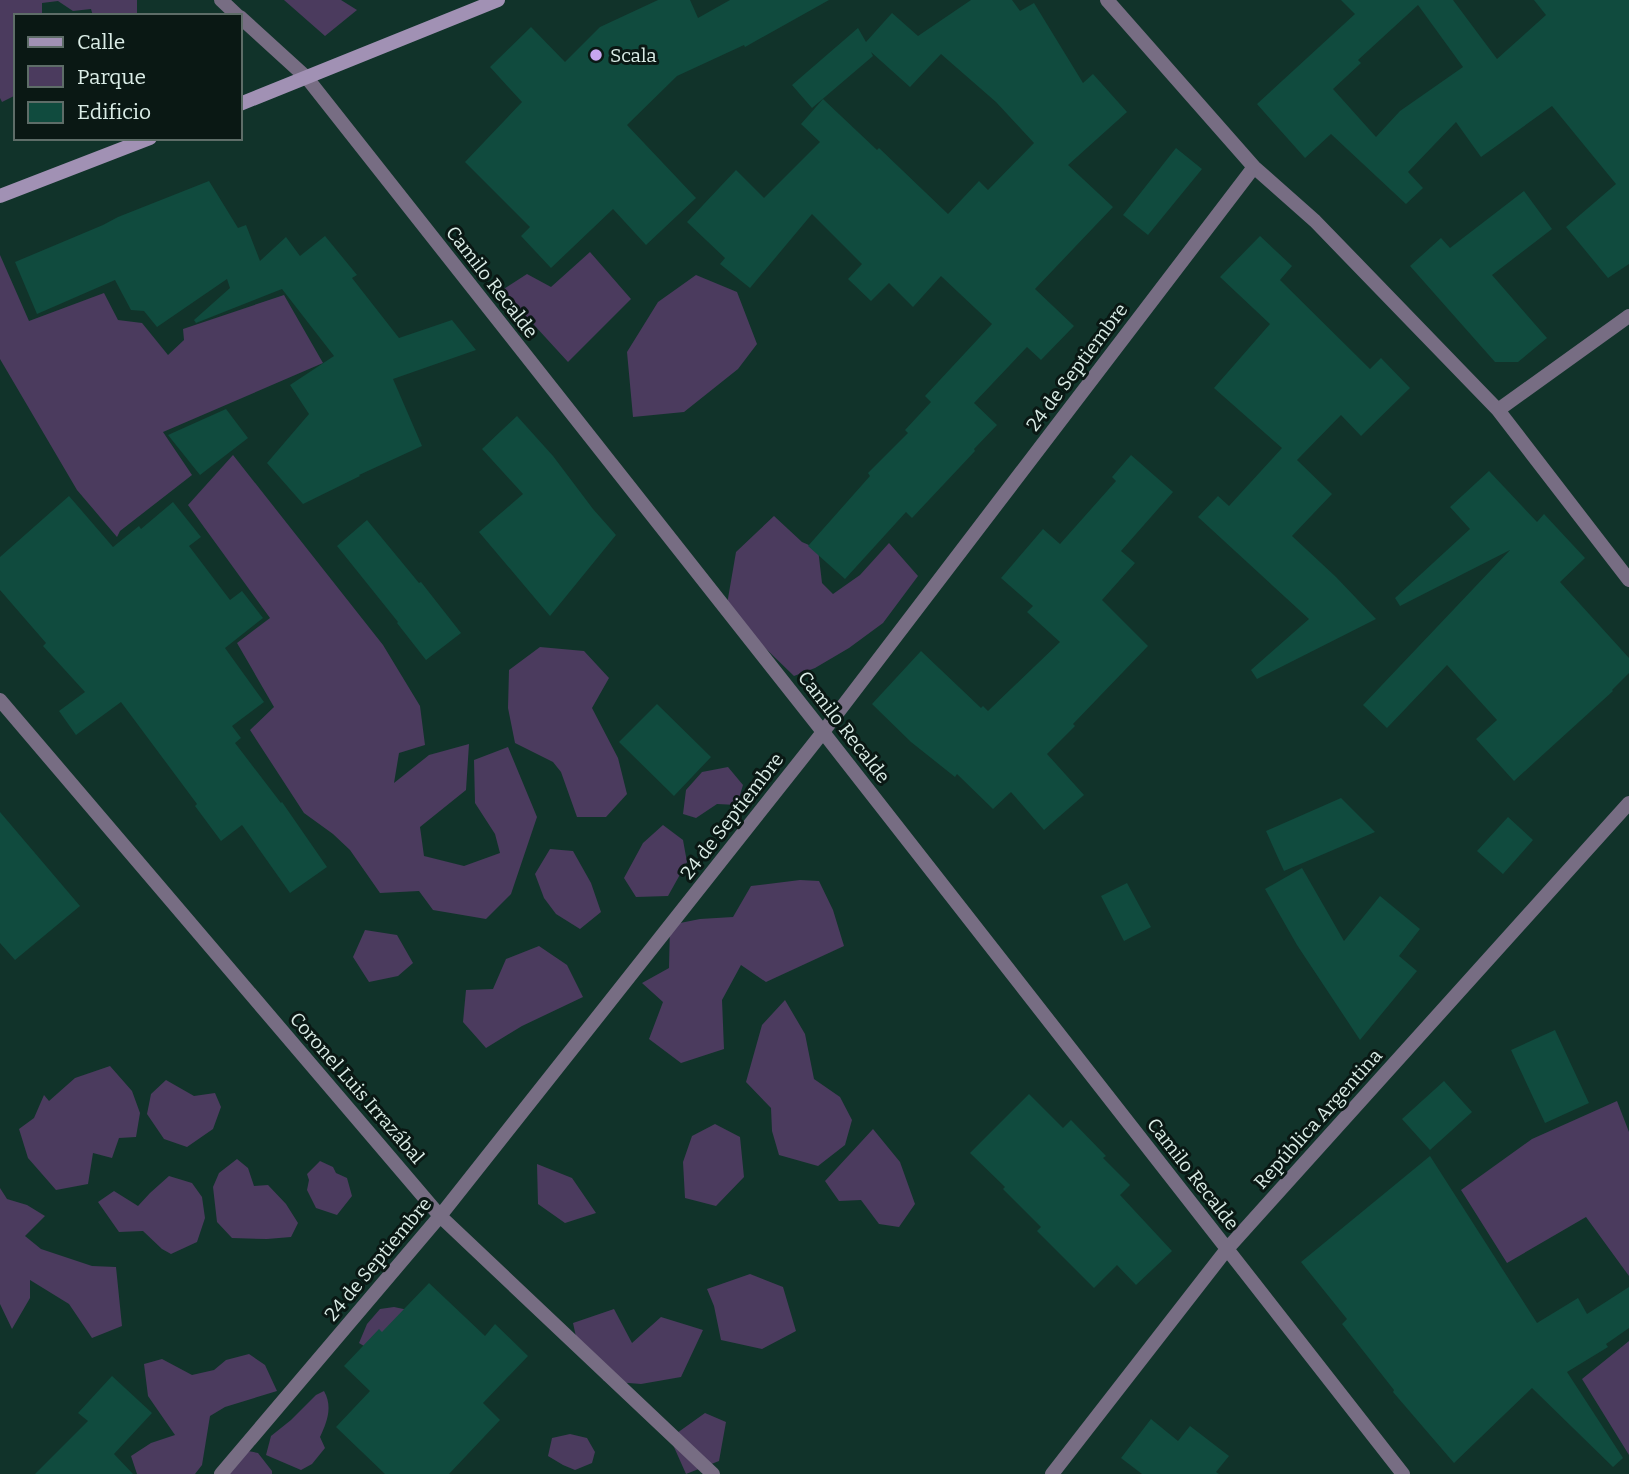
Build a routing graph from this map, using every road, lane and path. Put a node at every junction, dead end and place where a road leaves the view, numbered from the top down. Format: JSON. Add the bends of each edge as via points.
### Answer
{"nodes":[{"id":1,"x":221,"y":0,"type":"edge"},
{"id":2,"x":499,"y":0,"type":"edge"},
{"id":3,"x":1107,"y":0,"type":"edge"},
{"id":4,"x":236,"y":14,"type":"edge"},
{"id":5,"x":242,"y":20,"type":"edge"},
{"id":6,"x":307,"y":78,"type":"junction"},
{"id":7,"x":242,"y":103,"type":"edge"},
{"id":8,"x":145,"y":140,"type":"edge"},
{"id":9,"x":1254,"y":167,"type":"junction"},
{"id":10,"x":0,"y":196,"type":"edge"},
{"id":11,"x":1629,"y":316,"type":"edge"},
{"id":12,"x":1498,"y":410,"type":"junction"},
{"id":13,"x":1629,"y":580,"type":"edge"},
{"id":14,"x":0,"y":700,"type":"edge"},
{"id":15,"x":823,"y":732,"type":"junction"},
{"id":16,"x":1629,"y":803,"type":"edge"},
{"id":17,"x":440,"y":1216,"type":"junction"},
{"id":18,"x":1227,"y":1249,"type":"junction"},
{"id":19,"x":221,"y":1474,"type":"edge"},
{"id":20,"x":713,"y":1474,"type":"edge"},
{"id":21,"x":1052,"y":1474,"type":"edge"},
{"id":22,"x":1403,"y":1474,"type":"edge"}],
"edges":[{"from":1,"to":4,"type":"street","name":"Camilo Recalde"},
{"from":2,"to":6,"type":"main road"},
{"from":3,"to":9,"type":"street"},
{"from":5,"to":6,"type":"street","name":"Camilo Recalde"},
{"from":6,"to":7,"type":"main road"},
{"from":6,"to":15,"type":"street","name":"Camilo Recalde"},
{"from":8,"to":10,"type":"main road"},
{"from":9,"to":12,"type":"street","via":[[1315,221]]},
{"from":9,"to":15,"type":"street","name":"24 de Septiembre"},
{"from":11,"to":12,"type":"street"},
{"from":12,"to":13,"type":"street"},
{"from":14,"to":17,"type":"street","name":"Coronel Luis Irrazábal"},
{"from":15,"to":17,"type":"street","name":"24 de Septiembre"},
{"from":15,"to":18,"type":"street","name":"Camilo Recalde"},
{"from":16,"to":18,"type":"street","name":"República Argentina"},
{"from":17,"to":19,"type":"street","name":"24 de Septiembre"},
{"from":17,"to":20,"type":"street","name":"Coronel Luis Irrazábal"},
{"from":18,"to":21,"type":"street","name":"República Argentina"},
{"from":18,"to":22,"type":"street","name":"Camilo Recalde"}]}
